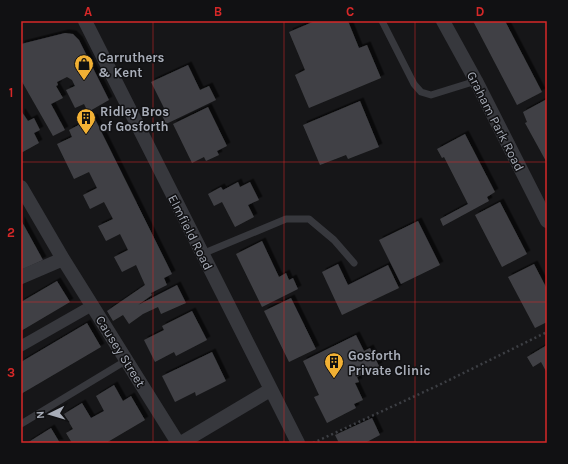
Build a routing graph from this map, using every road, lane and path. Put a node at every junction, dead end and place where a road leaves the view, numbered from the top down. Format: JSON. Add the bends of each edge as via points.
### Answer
{"nodes":[{"id":1,"x":85,"y":21,"type":"edge"},
{"id":2,"x":382,"y":21,"type":"edge"},
{"id":3,"x":443,"y":21,"type":"edge"},
{"id":4,"x":476,"y":81,"type":"junction"},
{"id":5,"x":21,"y":188,"type":"edge"},
{"id":6,"x":547,"y":221,"type":"edge"},
{"id":7,"x":202,"y":254,"type":"junction"},
{"id":8,"x":64,"y":259,"type":"junction"},
{"id":9,"x":354,"y":263,"type":"dead end"},
{"id":10,"x":21,"y":277,"type":"edge"},
{"id":11,"x":92,"y":305,"type":"junction"},
{"id":12,"x":547,"y":332,"type":"edge"},
{"id":13,"x":21,"y":346,"type":"edge"},
{"id":14,"x":127,"y":360,"type":"junction"},
{"id":15,"x":270,"y":390,"type":"junction"},
{"id":16,"x":21,"y":424,"type":"edge"},
{"id":17,"x":179,"y":443,"type":"edge"},
{"id":18,"x":298,"y":443,"type":"edge"},
{"id":19,"x":313,"y":443,"type":"edge"}],
"edges":[{"from":1,"to":7,"type":"street","name":"Elmfield Road"},
{"from":2,"to":4,"type":"lane","via":[[414,84],[421,92],[431,95]]},
{"from":3,"to":4,"type":"street","name":"Graham Park Road"},
{"from":4,"to":6,"type":"street","name":"Graham Park Road"},
{"from":5,"to":8,"type":"street","name":"Causey Street"},
{"from":7,"to":9,"type":"lane","via":[[286,219],[309,219],[334,240]]},
{"from":7,"to":15,"type":"street","name":"Elmfield Road"},
{"from":8,"to":10,"type":"street"},
{"from":8,"to":11,"type":"street","name":"Causey Street"},
{"from":11,"to":13,"type":"street"},
{"from":11,"to":14,"type":"street","name":"Causey Street"},
{"from":12,"to":19,"type":"path"},
{"from":14,"to":16,"type":"lane"},
{"from":14,"to":17,"type":"street","name":"Causey Street"},
{"from":15,"to":17,"type":"street"},
{"from":15,"to":18,"type":"street","name":"Elmfield Road"}]}
